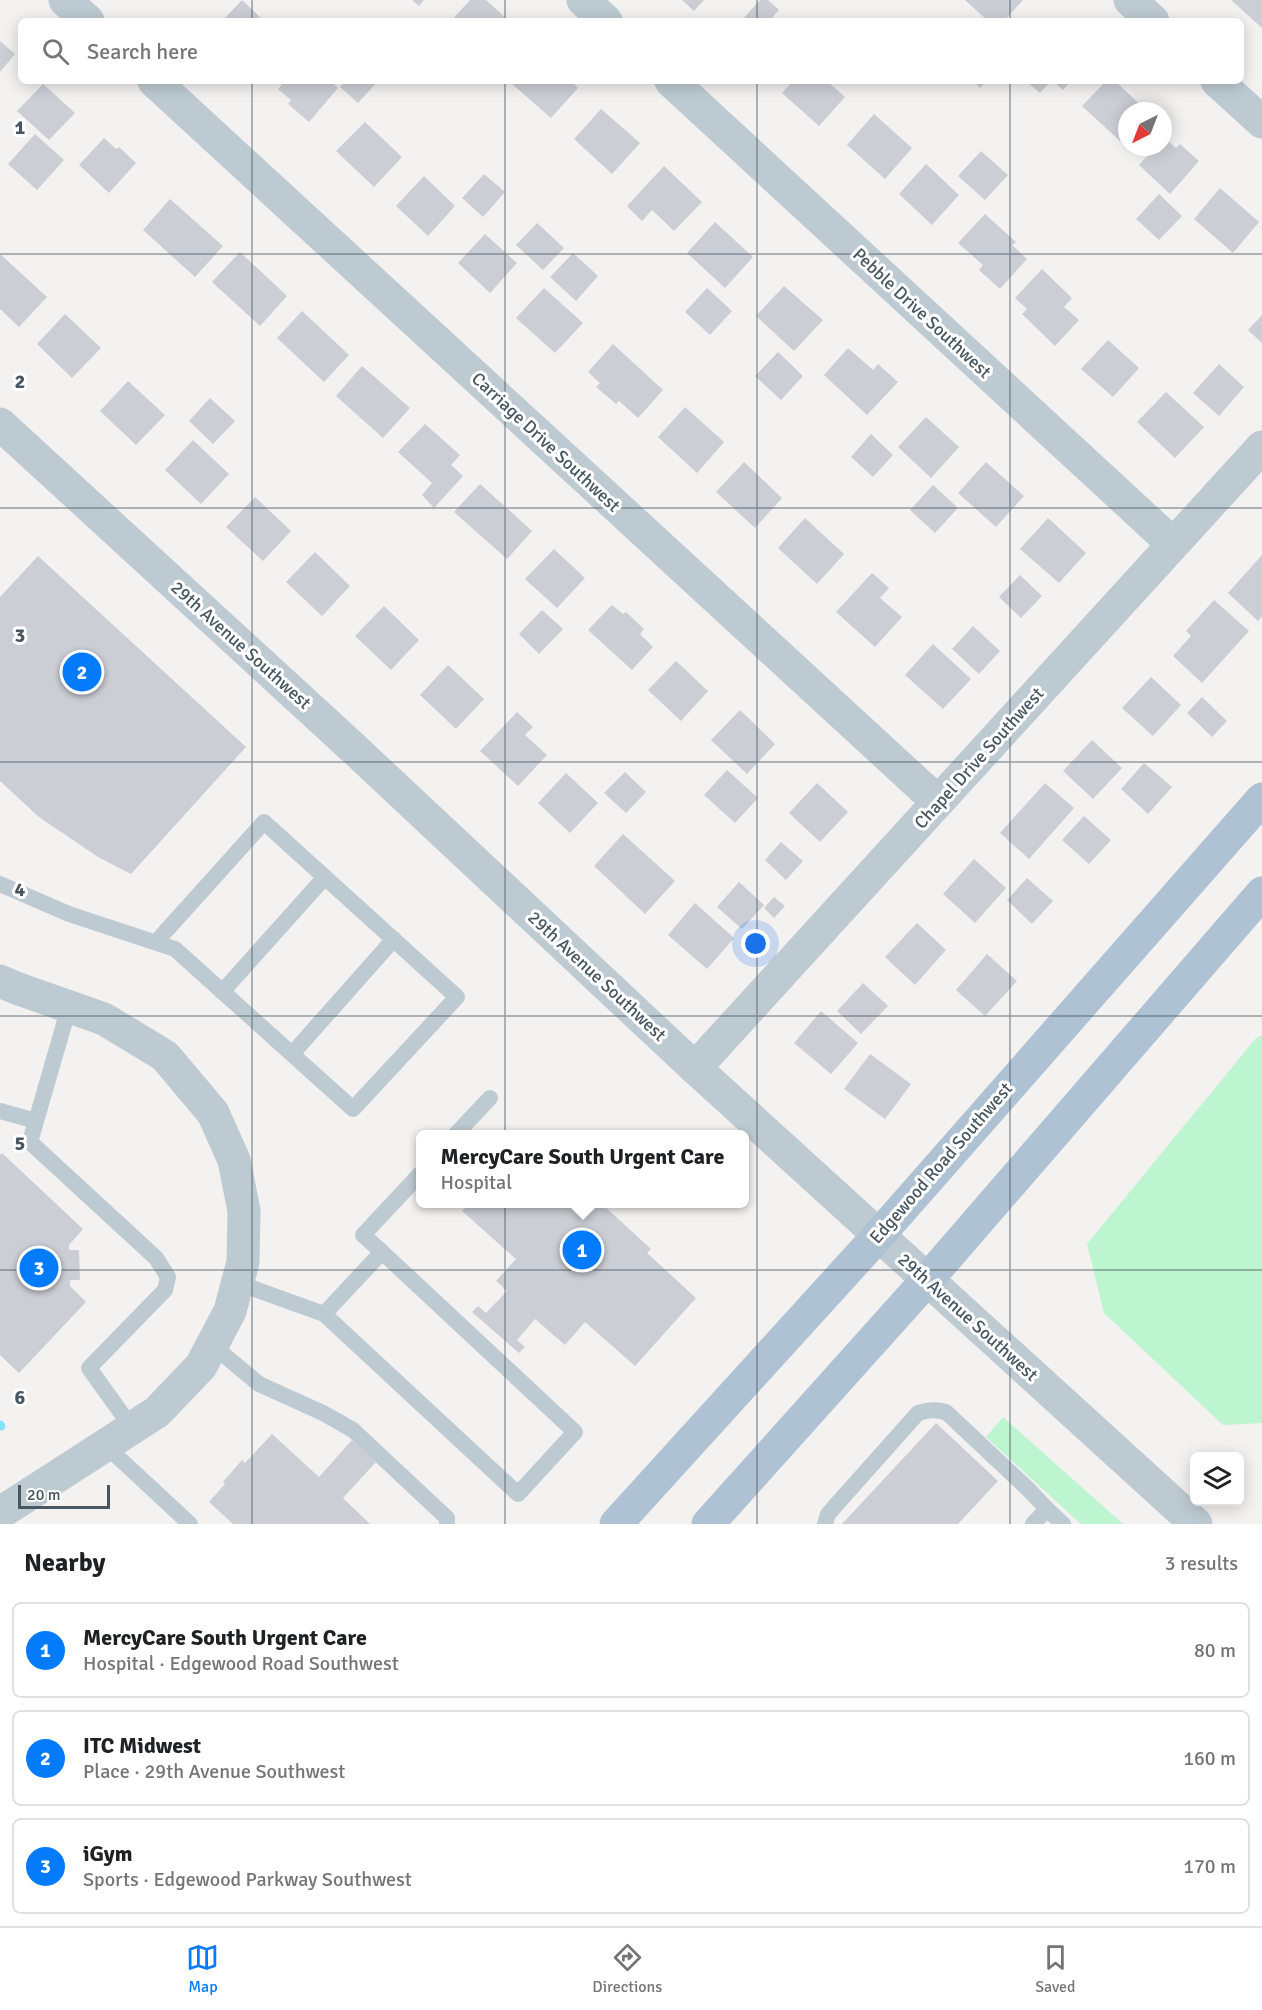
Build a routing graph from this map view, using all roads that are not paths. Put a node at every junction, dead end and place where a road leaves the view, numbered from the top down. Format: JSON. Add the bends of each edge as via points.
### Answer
{"nodes":[{"id":1,"x":65,"y":0,"type":"edge"},
{"id":2,"x":583,"y":0,"type":"edge"},
{"id":3,"x":85,"y":18,"type":"edge"},
{"id":4,"x":603,"y":18,"type":"edge"},
{"id":5,"x":156,"y":84,"type":"edge"},
{"id":6,"x":674,"y":84,"type":"edge"},
{"id":7,"x":1220,"y":84,"type":"edge"},
{"id":8,"x":1262,"y":122,"type":"edge"},
{"id":9,"x":0,"y":424,"type":"edge"},
{"id":10,"x":1262,"y":447,"type":"edge"},
{"id":11,"x":1173,"y":544,"type":"junction"},
{"id":12,"x":1262,"y":799,"type":"edge"},
{"id":13,"x":938,"y":802,"type":"junction"},
{"id":14,"x":325,"y":877,"type":"junction"},
{"id":15,"x":0,"y":884,"type":"edge"},
{"id":16,"x":1262,"y":893,"type":"edge"},
{"id":17,"x":394,"y":939,"type":"junction"},
{"id":18,"x":156,"y":942,"type":"junction"},
{"id":19,"x":0,"y":981,"type":"edge"},
{"id":20,"x":222,"y":992,"type":"junction"},
{"id":21,"x":69,"y":1006,"type":"junction"},
{"id":22,"x":292,"y":1054,"type":"junction"},
{"id":23,"x":695,"y":1068,"type":"junction"},
{"id":24,"x":490,"y":1098,"type":"dead end"},
{"id":25,"x":0,"y":1111,"type":"edge"},
{"id":26,"x":36,"y":1121,"type":"junction"},
{"id":27,"x":460,"y":1130,"type":"edge"},
{"id":28,"x":416,"y":1178,"type":"edge"},
{"id":29,"x":878,"y":1236,"type":"junction"},
{"id":30,"x":382,"y":1252,"type":"junction"},
{"id":31,"x":927,"y":1280,"type":"junction"},
{"id":32,"x":238,"y":1283,"type":"junction"},
{"id":33,"x":324,"y":1314,"type":"junction"},
{"id":34,"x":212,"y":1345,"type":"junction"},
{"id":35,"x":119,"y":1437,"type":"junction"},
{"id":36,"x":1047,"y":1509,"type":"junction"},
{"id":37,"x":0,"y":1513,"type":"edge"},
{"id":38,"x":190,"y":1524,"type":"edge"},
{"id":39,"x":447,"y":1524,"type":"edge"},
{"id":40,"x":616,"y":1524,"type":"edge"},
{"id":41,"x":708,"y":1524,"type":"edge"},
{"id":42,"x":825,"y":1524,"type":"edge"},
{"id":43,"x":1033,"y":1524,"type":"edge"},
{"id":44,"x":1063,"y":1524,"type":"edge"},
{"id":45,"x":1196,"y":1524,"type":"edge"}],
"edges":[{"from":1,"to":3,"type":"street"},
{"from":2,"to":4,"type":"street"},
{"from":5,"to":13,"type":"street","name":"Carriage Drive Southwest"},
{"from":6,"to":11,"type":"street","name":"Pebble Drive Southwest"},
{"from":7,"to":8,"type":"street"},
{"from":9,"to":23,"type":"street","name":"29th Avenue Southwest"},
{"from":10,"to":11,"type":"street","name":"Chapel Drive Southwest"},
{"from":11,"to":13,"type":"street","name":"Chapel Drive Southwest"},
{"from":12,"to":29,"type":"main road","name":"Edgewood Road Southwest"},
{"from":13,"to":23,"type":"street","name":"Chapel Drive Southwest"},
{"from":14,"to":17,"type":"lane"},
{"from":14,"to":18,"type":"lane","via":[[264,822]]},
{"from":14,"to":20,"type":"lane"},
{"from":15,"to":18,"type":"lane","via":[[69,914]]},
{"from":16,"to":31,"type":"main road"},
{"from":17,"to":22,"type":"lane"},
{"from":17,"to":22,"type":"lane","via":[[457,997],[353,1109]]},
{"from":18,"to":20,"type":"lane","via":[[175,949]]},
{"from":19,"to":21,"type":"street"},
{"from":20,"to":22,"type":"lane"},
{"from":21,"to":26,"type":"lane"},
{"from":21,"to":32,"type":"street","via":[[104,1019],[165,1056],[213,1113],[234,1160],[244,1211],[243,1262]]},
{"from":23,"to":29,"type":"street","name":"29th Avenue Southwest"},
{"from":24,"to":27,"type":"lane"},
{"from":25,"to":26,"type":"lane"},
{"from":26,"to":35,"type":"lane","via":[[30,1142],[156,1258],[168,1277],[165,1290],[89,1368]]},
{"from":28,"to":30,"type":"lane","via":[[363,1235]]},
{"from":29,"to":31,"type":"street","name":"29th Avenue Southwest"},
{"from":29,"to":40,"type":"main road","name":"Edgewood Road Southwest"},
{"from":30,"to":33,"type":"lane"},
{"from":30,"to":33,"type":"lane","via":[[575,1432],[518,1494]]},
{"from":31,"to":41,"type":"main road"},
{"from":31,"to":45,"type":"street","name":"29th Avenue Southwest"},
{"from":32,"to":33,"type":"lane"},
{"from":32,"to":34,"type":"street","via":[[231,1311]]},
{"from":34,"to":35,"type":"street","via":[[201,1366],[157,1412]]},
{"from":34,"to":39,"type":"lane","via":[[260,1384],[353,1430],[447,1518]]},
{"from":35,"to":37,"type":"street"},
{"from":35,"to":38,"type":"lane"},
{"from":36,"to":42,"type":"lane","via":[[946,1412],[938,1409],[918,1413],[828,1514]]},
{"from":36,"to":43,"type":"lane"},
{"from":36,"to":44,"type":"lane"}]}
